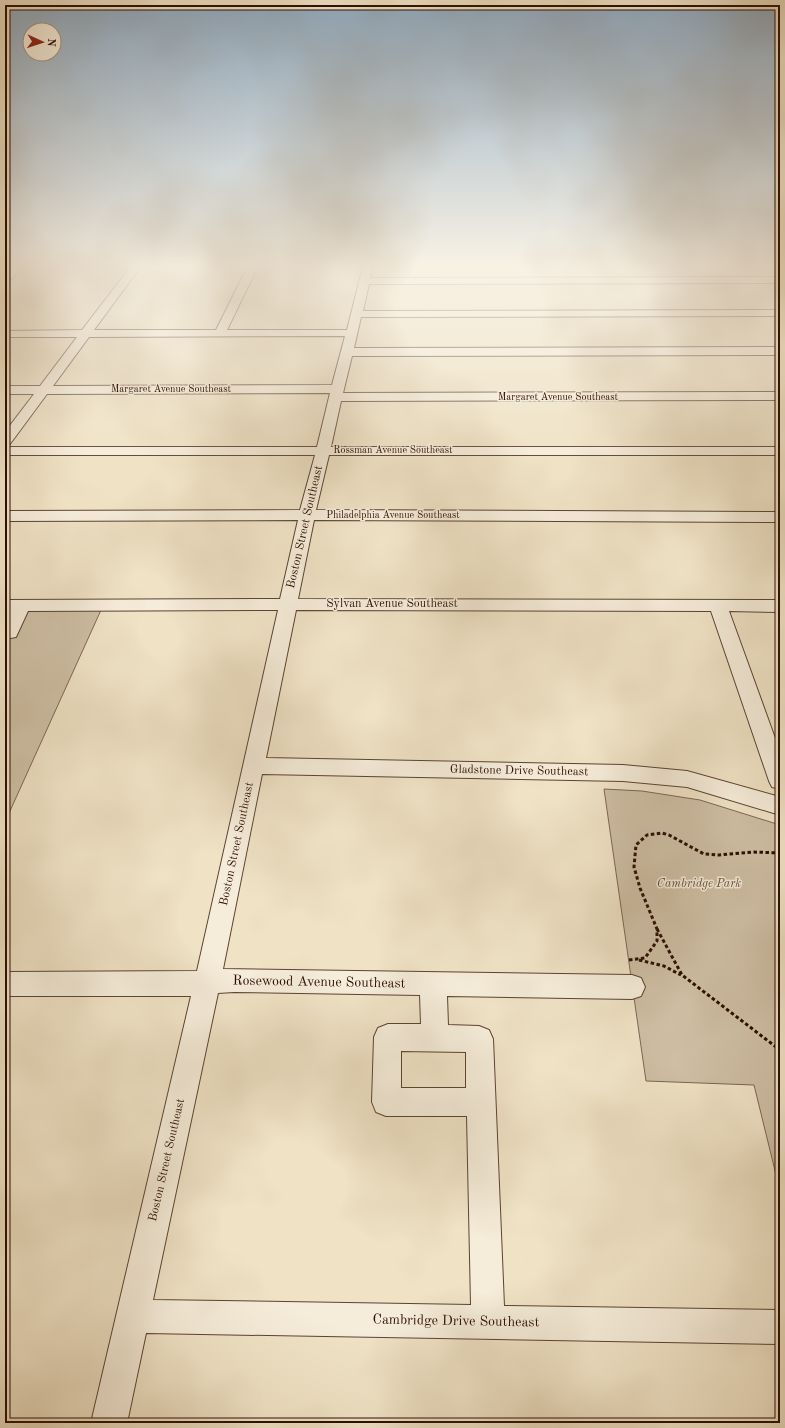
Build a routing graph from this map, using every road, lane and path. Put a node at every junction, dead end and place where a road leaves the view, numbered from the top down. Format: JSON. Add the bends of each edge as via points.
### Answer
{"nodes":[{"id":1,"x":220,"y":333,"type":"joint"},
{"id":2,"x":351,"y":333,"type":"junction"},
{"id":3,"x":359,"y":333,"type":"edge"},
{"id":4,"x":5,"y":334,"type":"edge"},
{"id":5,"x":85,"y":334,"type":"junction"},
{"id":6,"x":780,"y":351,"type":"edge"},
{"id":7,"x":5,"y":390,"type":"edge"},
{"id":8,"x":43,"y":390,"type":"junction"},
{"id":9,"x":336,"y":393,"type":"junction"},
{"id":10,"x":780,"y":396,"type":"edge"},
{"id":11,"x":5,"y":441,"type":"edge"},
{"id":12,"x":5,"y":450,"type":"edge"},
{"id":13,"x":323,"y":450,"type":"junction"},
{"id":14,"x":780,"y":451,"type":"edge"},
{"id":15,"x":308,"y":515,"type":"junction"},
{"id":16,"x":5,"y":516,"type":"edge"},
{"id":17,"x":780,"y":517,"type":"edge"},
{"id":18,"x":289,"y":604,"type":"junction"},
{"id":19,"x":14,"y":605,"type":"edge"},
{"id":20,"x":718,"y":606,"type":"junction"},
{"id":21,"x":780,"y":606,"type":"edge"},
{"id":22,"x":5,"y":633,"type":"edge"},
{"id":23,"x":254,"y":766,"type":"junction"},
{"id":24,"x":780,"y":781,"type":"edge"},
{"id":25,"x":780,"y":806,"type":"edge"},
{"id":26,"x":780,"y":853,"type":"edge"},
{"id":27,"x":657,"y":929,"type":"junction"},
{"id":28,"x":637,"y":959,"type":"junction"},
{"id":29,"x":629,"y":960,"type":"dead end"},
{"id":30,"x":682,"y":975,"type":"junction"},
{"id":31,"x":208,"y":982,"type":"junction"},
{"id":32,"x":433,"y":983,"type":"junction"},
{"id":33,"x":5,"y":984,"type":"edge"},
{"id":34,"x":632,"y":987,"type":"dead end"},
{"id":35,"x":435,"y":1038,"type":"junction"},
{"id":36,"x":780,"y":1050,"type":"edge"},
{"id":37,"x":482,"y":1102,"type":"junction"},
{"id":38,"x":132,"y":1316,"type":"junction"},
{"id":39,"x":488,"y":1322,"type":"junction"},
{"id":40,"x":780,"y":1327,"type":"edge"},
{"id":41,"x":109,"y":1423,"type":"edge"}],
"edges":[{"from":1,"to":2,"type":"street"},
{"from":1,"to":5,"type":"street"},
{"from":2,"to":3,"type":"street"},
{"from":2,"to":6,"type":"street"},
{"from":2,"to":9,"type":"street","name":"Boston Street Southeast"},
{"from":4,"to":5,"type":"street"},
{"from":5,"to":8,"type":"street"},
{"from":7,"to":8,"type":"street","name":"Margaret Avenue Southeast"},
{"from":8,"to":9,"type":"street","name":"Margaret Avenue Southeast"},
{"from":8,"to":11,"type":"street"},
{"from":9,"to":10,"type":"street","name":"Margaret Avenue Southeast"},
{"from":9,"to":13,"type":"street","name":"Boston Street Southeast"},
{"from":12,"to":13,"type":"street","name":"Rossman Avenue Southeast"},
{"from":13,"to":14,"type":"street","name":"Rossman Avenue Southeast"},
{"from":13,"to":15,"type":"street","name":"Boston Street Southeast"},
{"from":15,"to":16,"type":"street","name":"Philadelphia Avenue Southeast"},
{"from":15,"to":17,"type":"street","name":"Philadelphia Avenue Southeast"},
{"from":15,"to":18,"type":"street","name":"Boston Street Southeast"},
{"from":18,"to":19,"type":"street","name":"Sylvan Avenue Southeast"},
{"from":18,"to":20,"type":"street","name":"Sylvan Avenue Southeast"},
{"from":18,"to":23,"type":"street","name":"Boston Street Southeast"},
{"from":19,"to":22,"type":"street","via":[[10,633]]},
{"from":20,"to":21,"type":"street","name":"Sylvan Avenue Southeast"},
{"from":20,"to":24,"type":"street"},
{"from":23,"to":25,"type":"street","name":"Gladstone Drive Southeast","via":[[623,773],[687,779]]},
{"from":23,"to":31,"type":"street","name":"Boston Street Southeast"},
{"from":26,"to":27,"type":"path","via":[[704,854],[669,835],[647,835],[636,845],[634,867]]},
{"from":27,"to":28,"type":"path","via":[[657,941],[650,952],[645,958]]},
{"from":27,"to":30,"type":"path"},
{"from":28,"to":29,"type":"path"},
{"from":28,"to":30,"type":"path","via":[[664,966]]},
{"from":30,"to":36,"type":"path"},
{"from":31,"to":32,"type":"street","name":"Rosewood Avenue Southeast","via":[[234,980]]},
{"from":31,"to":33,"type":"street","name":"Rosewood Avenue Southeast"},
{"from":31,"to":38,"type":"street","name":"Boston Street Southeast"},
{"from":32,"to":34,"type":"street","name":"Rosewood Avenue Southeast"},
{"from":32,"to":35,"type":"street"},
{"from":35,"to":37,"type":"street","via":[[479,1039]]},
{"from":35,"to":37,"type":"street","via":[[388,1037],[386,1102]]},
{"from":37,"to":39,"type":"street"},
{"from":38,"to":39,"type":"street","name":"Cambridge Drive Southeast"},
{"from":38,"to":41,"type":"street","name":"Boston Street Southeast"},
{"from":39,"to":40,"type":"street","name":"Cambridge Drive Southeast"}]}
